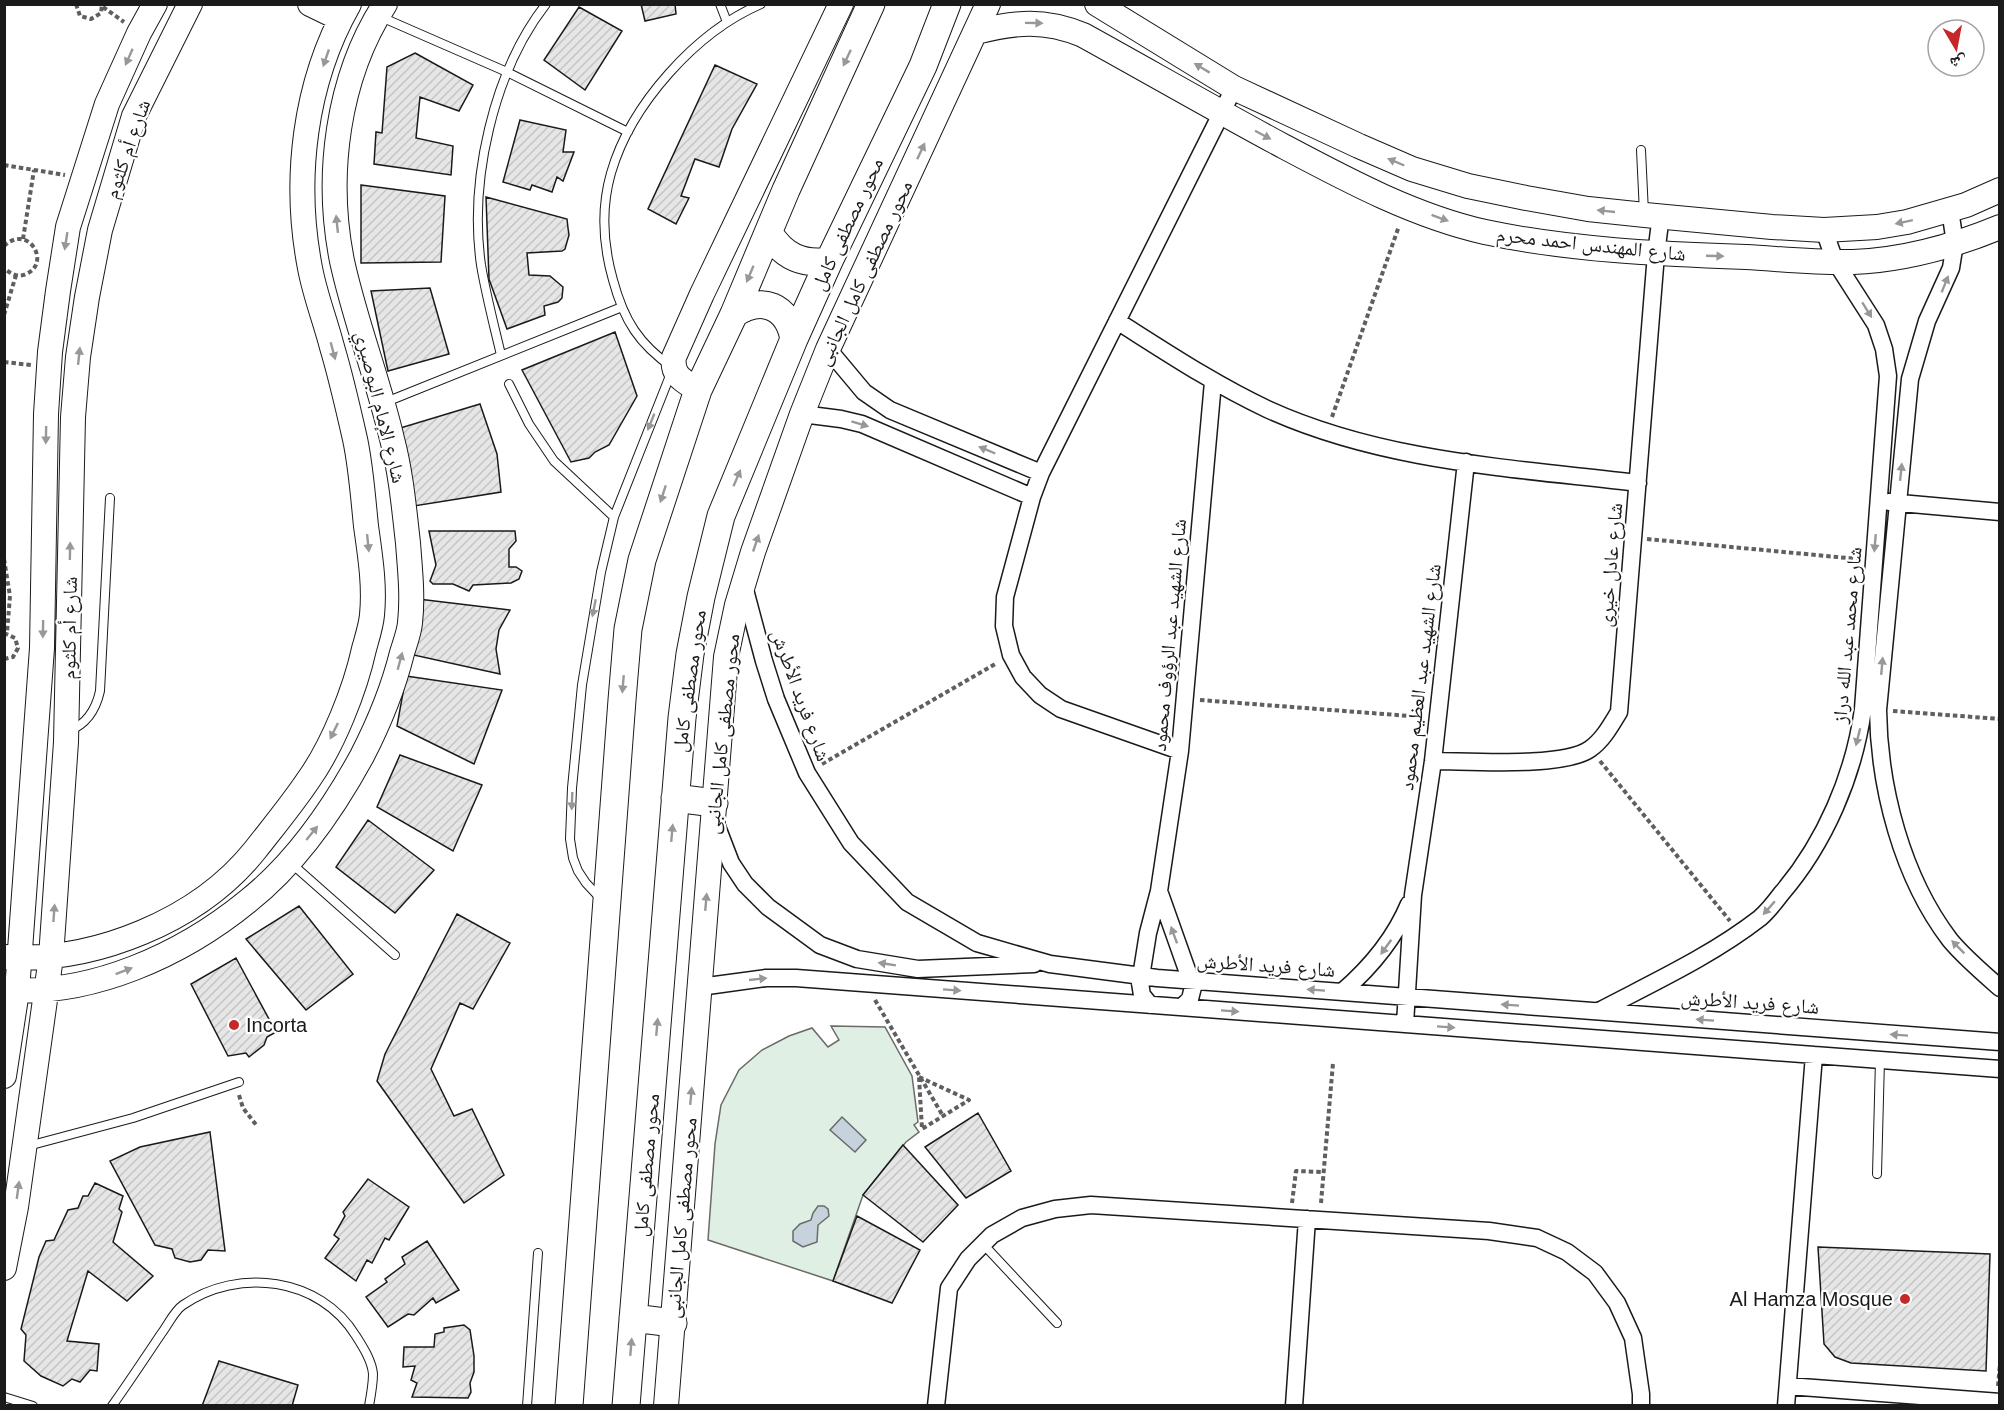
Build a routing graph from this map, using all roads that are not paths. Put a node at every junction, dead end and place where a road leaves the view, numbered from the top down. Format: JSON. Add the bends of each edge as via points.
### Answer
{"nodes":[{"id":1,"x":155,"y":4,"type":"edge"},
{"id":2,"x":190,"y":4,"type":"edge"},
{"id":3,"x":310,"y":4,"type":"edge"},
{"id":4,"x":546,"y":4,"type":"edge"},
{"id":5,"x":720,"y":4,"type":"edge"},
{"id":6,"x":761,"y":4,"type":"edge"},
{"id":7,"x":841,"y":4,"type":"edge"},
{"id":8,"x":872,"y":4,"type":"edge"},
{"id":9,"x":947,"y":4,"type":"edge"},
{"id":10,"x":988,"y":4,"type":"edge"},
{"id":11,"x":1097,"y":4,"type":"edge"},
{"id":12,"x":382,"y":10,"type":"edge"},
{"id":13,"x":345,"y":12,"type":"edge"},
{"id":14,"x":727,"y":22,"type":"junction"},
{"id":15,"x":976,"y":32,"type":"junction"},
{"id":16,"x":507,"y":72,"type":"junction"},
{"id":17,"x":1234,"y":88,"type":"junction"},
{"id":18,"x":1222,"y":113,"type":"junction"},
{"id":19,"x":628,"y":132,"type":"junction"},
{"id":20,"x":1641,"y":150,"type":"dead end"},
{"id":21,"x":2000,"y":190,"type":"edge"},
{"id":22,"x":1950,"y":210,"type":"junction"},
{"id":23,"x":1653,"y":215,"type":"junction"},
{"id":24,"x":2000,"y":227,"type":"edge"},
{"id":25,"x":1824,"y":230,"type":"junction"},
{"id":26,"x":769,"y":233,"type":"junction"},
{"id":27,"x":1955,"y":243,"type":"junction"},
{"id":28,"x":1656,"y":254,"type":"junction"},
{"id":29,"x":829,"y":261,"type":"junction"},
{"id":30,"x":1835,"y":261,"type":"junction"},
{"id":31,"x":345,"y":270,"type":"junction"},
{"id":32,"x":313,"y":280,"type":"junction"},
{"id":33,"x":352,"y":299,"type":"junction"},
{"id":34,"x":622,"y":307,"type":"junction"},
{"id":35,"x":321,"y":314,"type":"junction"},
{"id":36,"x":734,"y":314,"type":"junction"},
{"id":37,"x":1117,"y":321,"type":"junction"},
{"id":38,"x":794,"y":339,"type":"junction"},
{"id":39,"x":828,"y":349,"type":"junction"},
{"id":40,"x":501,"y":355,"type":"junction"},
{"id":41,"x":673,"y":368,"type":"junction"},
{"id":42,"x":1888,"y":376,"type":"junction"},
{"id":43,"x":1910,"y":379,"type":"junction"},
{"id":44,"x":1213,"y":382,"type":"junction"},
{"id":45,"x":509,"y":384,"type":"dead end"},
{"id":46,"x":698,"y":390,"type":"junction"},
{"id":47,"x":383,"y":403,"type":"junction"},
{"id":48,"x":802,"y":414,"type":"junction"},
{"id":49,"x":1467,"y":462,"type":"junction"},
{"id":50,"x":1041,"y":473,"type":"junction"},
{"id":51,"x":1638,"y":483,"type":"junction"},
{"id":52,"x":110,"y":498,"type":"dead end"},
{"id":53,"x":1032,"y":498,"type":"junction"},
{"id":54,"x":1879,"y":502,"type":"junction"},
{"id":55,"x":1898,"y":503,"type":"junction"},
{"id":56,"x":2000,"y":512,"type":"edge"},
{"id":57,"x":614,"y":517,"type":"junction"},
{"id":58,"x":744,"y":583,"type":"junction"},
{"id":59,"x":1871,"y":709,"type":"junction"},
{"id":60,"x":66,"y":733,"type":"junction"},
{"id":61,"x":1180,"y":752,"type":"junction"},
{"id":62,"x":1433,"y":761,"type":"junction"},
{"id":63,"x":675,"y":798,"type":"junction"},
{"id":64,"x":714,"y":810,"type":"junction"},
{"id":65,"x":288,"y":861,"type":"junction"},
{"id":66,"x":1159,"y":891,"type":"junction"},
{"id":67,"x":1413,"y":895,"type":"junction"},
{"id":68,"x":607,"y":903,"type":"junction"},
{"id":69,"x":90,"y":950,"type":"junction"},
{"id":70,"x":395,"y":955,"type":"dead end"},
{"id":71,"x":11,"y":957,"type":"edge"},
{"id":72,"x":51,"y":957,"type":"junction"},
{"id":73,"x":1050,"y":964,"type":"junction"},
{"id":74,"x":1141,"y":977,"type":"junction"},
{"id":75,"x":1191,"y":981,"type":"junction"},
{"id":76,"x":87,"y":982,"type":"junction"},
{"id":77,"x":700,"y":987,"type":"junction"},
{"id":78,"x":2000,"y":988,"type":"edge"},
{"id":79,"x":10,"y":990,"type":"edge"},
{"id":80,"x":47,"y":990,"type":"junction"},
{"id":81,"x":1342,"y":992,"type":"junction"},
{"id":82,"x":1407,"y":997,"type":"junction"},
{"id":83,"x":1150,"y":1005,"type":"junction"},
{"id":84,"x":1182,"y":1007,"type":"junction"},
{"id":85,"x":1598,"y":1012,"type":"junction"},
{"id":86,"x":1405,"y":1024,"type":"junction"},
{"id":87,"x":1935,"y":1037,"type":"junction"},
{"id":88,"x":2000,"y":1042,"type":"edge"},
{"id":89,"x":1814,"y":1055,"type":"junction"},
{"id":90,"x":1880,"y":1060,"type":"junction"},
{"id":91,"x":1932,"y":1064,"type":"junction"},
{"id":92,"x":2000,"y":1069,"type":"edge"},
{"id":93,"x":4,"y":1076,"type":"edge"},
{"id":94,"x":239,"y":1082,"type":"road end"},
{"id":95,"x":24,"y":1147,"type":"junction"},
{"id":96,"x":1877,"y":1174,"type":"dead end"},
{"id":97,"x":1306,"y":1219,"type":"junction"},
{"id":98,"x":983,"y":1244,"type":"junction"},
{"id":99,"x":538,"y":1253,"type":"dead end"},
{"id":100,"x":4,"y":1268,"type":"edge"},
{"id":101,"x":633,"y":1318,"type":"junction"},
{"id":102,"x":673,"y":1323,"type":"junction"},
{"id":103,"x":1057,"y":1323,"type":"dead end"},
{"id":104,"x":1788,"y":1386,"type":"junction"},
{"id":105,"x":4,"y":1397,"type":"edge"},
{"id":106,"x":2000,"y":1402,"type":"edge"},
{"id":107,"x":33,"y":1406,"type":"edge"},
{"id":108,"x":112,"y":1406,"type":"edge"},
{"id":109,"x":369,"y":1406,"type":"edge"},
{"id":110,"x":527,"y":1406,"type":"edge"},
{"id":111,"x":569,"y":1406,"type":"edge"},
{"id":112,"x":626,"y":1406,"type":"edge"},
{"id":113,"x":666,"y":1406,"type":"edge"},
{"id":114,"x":936,"y":1406,"type":"edge"},
{"id":115,"x":1294,"y":1406,"type":"edge"},
{"id":116,"x":1641,"y":1406,"type":"edge"},
{"id":117,"x":1786,"y":1406,"type":"edge"}],
"edges":[{"from":1,"to":71,"type":"street","name":"شارع أم كلثوم","one_way":true,"via":[[107,104],[68,227],[50,352],[42,648],[24,907]]},
{"from":60,"to":2,"type":"street","name":"شارع أم كلثوم","one_way":true,"via":[[74,417],[87,297],[100,230],[134,116]]},
{"from":3,"to":13,"type":"street"},
{"from":4,"to":16,"type":"lane"},
{"from":5,"to":14,"type":"lane"},
{"from":6,"to":14,"type":"lane"},
{"from":7,"to":41,"type":"street","via":[[702,294],[674,357]]},
{"from":8,"to":26,"type":"main road","one_way":true},
{"from":9,"to":29,"type":"main road","name":"محور مصطفى كامل","via":[[923,66]]},
{"from":10,"to":15,"type":"street","name":"محور مصطفى كامل الجانبى"},
{"from":17,"to":11,"type":"street","name":"شارع المهندس احمد محرم","one_way":true},
{"from":12,"to":16,"type":"lane"},
{"from":31,"to":12,"type":"street","name":"شارع الإمام البوصيري","one_way":true,"via":[[336,220],[338,138],[358,60]]},
{"from":13,"to":32,"type":"street","name":"شارع الإمام البوصيري","one_way":true,"via":[[311,103],[304,143],[304,226]]},
{"from":14,"to":19,"type":"lane","via":[[662,83]]},
{"from":15,"to":18,"type":"street","name":"شارع المهندس احمد محرم","one_way":true,"via":[[1025,23],[1065,27]]},
{"from":39,"to":15,"type":"street","name":"محور مصطفى كامل الجانبى","one_way":true},
{"from":16,"to":19,"type":"lane"},
{"from":16,"to":40,"type":"lane","via":[[481,166],[478,215],[481,264]]},
{"from":17,"to":18,"type":"street"},
{"from":23,"to":17,"type":"street","name":"شارع المهندس احمد محرم","one_way":true,"via":[[1588,209],[1468,186],[1412,169]]},
{"from":18,"to":28,"type":"street","name":"شارع المهندس احمد محرم","one_way":true,"via":[[1380,195],[1444,220],[1549,243]]},
{"from":18,"to":37,"type":"street"},
{"from":19,"to":34,"type":"lane","via":[[611,174],[604,219],[608,264]]},
{"from":20,"to":23,"type":"lane"},
{"from":21,"to":22,"type":"street","name":"شارع المهندس احمد محرم"},
{"from":22,"to":25,"type":"street","name":"شارع المهندس احمد محرم","one_way":true,"via":[[1877,227]]},
{"from":22,"to":27,"type":"street"},
{"from":23,"to":25,"type":"street","name":"شارع المهندس احمد محرم"},
{"from":23,"to":28,"type":"street","name":"شارع عادل خيرى"},
{"from":24,"to":27,"type":"street","name":"شارع المهندس احمد محرم"},
{"from":25,"to":30,"type":"street","name":"شارع محمد عبد الله دراز"},
{"from":26,"to":29,"type":"main road","via":[[783,252],[794,258],[805,262]]},
{"from":26,"to":36,"type":"main road","one_way":true},
{"from":27,"to":30,"type":"street","name":"شارع المهندس احمد محرم","via":[[1885,258]]},
{"from":43,"to":27,"type":"street","name":"شارع محمد عبد الله دراز","one_way":true,"via":[[1927,321],[1951,268]]},
{"from":28,"to":30,"type":"street","name":"شارع المهندس احمد محرم","one_way":true},
{"from":28,"to":51,"type":"street","name":"شارع عادل خيرى"},
{"from":29,"to":38,"type":"main road","name":"محور مصطفى كامل"},
{"from":30,"to":42,"type":"street","name":"شارع محمد عبد الله دراز","one_way":true,"via":[[1876,325]]},
{"from":31,"to":32,"type":"street","via":[[327,281]]},
{"from":31,"to":33,"type":"street","name":"شارع الإمام البوصيري"},
{"from":32,"to":35,"type":"street","name":"شارع الإمام البوصيري"},
{"from":33,"to":35,"type":"street","via":[[334,300]]},
{"from":33,"to":47,"type":"street","name":"شارع الإمام البوصيري"},
{"from":34,"to":40,"type":"lane"},
{"from":34,"to":41,"type":"lane","via":[[640,340]]},
{"from":35,"to":69,"type":"street","name":"شارع الإمام البوصيري","one_way":true,"via":[[356,442],[369,552],[372,617],[358,678],[311,776],[245,862],[204,898],[156,926]]},
{"from":36,"to":38,"type":"main road","via":[[755,304],[778,309],[787,317]]},
{"from":36,"to":46,"type":"main road"},
{"from":37,"to":44,"type":"street"},
{"from":37,"to":50,"type":"street"},
{"from":63,"to":38,"type":"main road","name":"محور مصطفى كامل","one_way":true,"via":[[690,654],[721,516]]},
{"from":39,"to":48,"type":"street","name":"محور مصطفى كامل الجانبى"},
{"from":50,"to":39,"type":"street","one_way":true,"via":[[890,410],[864,392]]},
{"from":40,"to":47,"type":"lane"},
{"from":41,"to":46,"type":"street","via":[[678,378]]},
{"from":41,"to":57,"type":"lane","one_way":true},
{"from":42,"to":43,"type":"street"},
{"from":42,"to":54,"type":"street","name":"شارع محمد عبد الله دراز"},
{"from":55,"to":43,"type":"street","name":"شارع محمد عبد الله دراز","one_way":true},
{"from":44,"to":49,"type":"street","via":[[1326,432],[1382,447]]},
{"from":44,"to":61,"type":"street","name":"شارع الشهيد عبد الرؤوف محمود"},
{"from":45,"to":57,"type":"lane","via":[[529,424],[555,461]]},
{"from":46,"to":68,"type":"main road","one_way":true,"via":[[642,560],[628,629]]},
{"from":65,"to":47,"type":"street","name":"شارع الإمام البوصيري","one_way":true,"via":[[343,792],[369,742],[393,689],[410,625],[412,586],[403,493]]},
{"from":48,"to":53,"type":"street","one_way":true,"via":[[862,424]]},
{"from":58,"to":48,"type":"street","name":"محور مصطفى كامل الجانبى","one_way":true},
{"from":49,"to":51,"type":"street"},
{"from":49,"to":62,"type":"street","name":"شارع الشهيد عبد العظيم محمود"},
{"from":50,"to":53,"type":"street"},
{"from":51,"to":62,"type":"street","name":"شارع عادل خيرى","via":[[1619,712],[1609,730],[1590,749],[1555,760]]},
{"from":52,"to":60,"type":"lane","via":[[100,691],[88,719]]},
{"from":53,"to":61,"type":"street","via":[[1005,597],[1004,626],[1011,655],[1023,677],[1040,695],[1061,708]]},
{"from":54,"to":55,"type":"street"},
{"from":54,"to":59,"type":"street","name":"شارع محمد عبد الله دراز","one_way":true},
{"from":55,"to":56,"type":"street"},
{"from":59,"to":55,"type":"street","name":"شارع محمد عبد الله دراز","one_way":true},
{"from":57,"to":68,"type":"lane","one_way":true,"via":[[582,685],[570,839],[578,871]]},
{"from":58,"to":64,"type":"street","name":"محور مصطفى كامل الجانبى","via":[[726,657]]},
{"from":58,"to":73,"type":"street","name":"شارع فريد الأطرش","via":[[773,689],[807,773],[851,843],[907,902],[977,943]]},
{"from":78,"to":59,"type":"street","name":"شارع محمد عبد الله دراز","one_way":true,"via":[[1951,940],[1920,893],[1901,850]]},
{"from":59,"to":85,"type":"street","name":"شارع محمد عبد الله دراز","one_way":true,"via":[[1836,806],[1817,844],[1763,916],[1710,953]]},
{"from":72,"to":60,"type":"street","name":"شارع أم كلثوم","one_way":true},
{"from":61,"to":66,"type":"street","name":"شارع الشهيد عبد الرؤوف محمود"},
{"from":62,"to":67,"type":"street","name":"شارع الشهيد عبد العظيم محمود"},
{"from":63,"to":64,"type":"main road"},
{"from":101,"to":63,"type":"main road","name":"محور مصطفى كامل","one_way":true},
{"from":73,"to":64,"type":"street","one_way":true,"via":[[918,969],[856,959],[820,945],[768,907],[740,879],[730,863]]},
{"from":77,"to":64,"type":"street","name":"محور مصطفى كامل الجانبى","one_way":true},
{"from":65,"to":70,"type":"lane"},
{"from":76,"to":65,"type":"street","name":"شارع الإمام البوصيري","one_way":true,"via":[[167,955],[221,924],[269,884]]},
{"from":66,"to":74,"type":"street","name":"شارع الشهيد عبد الرؤوف محمود"},
{"from":75,"to":66,"type":"street","name":"شارع الشهيد عبد الرؤوف محمود","one_way":true},
{"from":67,"to":81,"type":"street","name":"شارع الشهيد عبد العظيم محمود","one_way":true,"via":[[1404,918],[1382,952]]},
{"from":67,"to":82,"type":"street","name":"شارع الشهيد عبد العظيم محمود"},
{"from":68,"to":111,"type":"main road"},
{"from":69,"to":72,"type":"street","name":"شارع الإمام البوصيري"},
{"from":69,"to":76,"type":"street","via":[[78,962],[79,974]]},
{"from":71,"to":72,"type":"street","name":"شارع الإمام البوصيري"},
{"from":71,"to":79,"type":"street","name":"شارع أم كلثوم"},
{"from":72,"to":80,"type":"street","name":"شارع أم كلثوم"},
{"from":73,"to":74,"type":"street","name":"شارع فريد الأطرش"},
{"from":74,"to":75,"type":"street","name":"شارع فريد الأطرش"},
{"from":74,"to":83,"type":"street","name":"شارع الشهيد عبد الرؤوف محمود","via":[[1140,989]]},
{"from":81,"to":75,"type":"street","name":"شارع فريد الأطرش","one_way":true},
{"from":75,"to":84,"type":"street","via":[[1190,999]]},
{"from":76,"to":80,"type":"street","name":"شارع الإمام البوصيري"},
{"from":77,"to":83,"type":"street","one_way":true,"via":[[766,978]]},
{"from":102,"to":77,"type":"street","name":"محور مصطفى كامل الجانبى","one_way":true},
{"from":79,"to":80,"type":"street","name":"شارع الإمام البوصيري"},
{"from":79,"to":93,"type":"street","name":"شارع أم كلثوم"},
{"from":80,"to":95,"type":"street","name":"شارع أم كلثوم"},
{"from":81,"to":82,"type":"street","name":"شارع فريد الأطرش"},
{"from":85,"to":82,"type":"street","name":"شارع فريد الأطرش","one_way":true},
{"from":82,"to":86,"type":"street","name":"شارع الشهيد عبد العظيم محمود"},
{"from":83,"to":84,"type":"street"},
{"from":84,"to":86,"type":"street","one_way":true},
{"from":87,"to":85,"type":"street","name":"شارع فريد الأطرش","one_way":true},
{"from":86,"to":89,"type":"street","one_way":true},
{"from":87,"to":88,"type":"street","name":"شارع فريد الأطرش"},
{"from":87,"to":91,"type":"street"},
{"from":89,"to":90,"type":"street"},
{"from":89,"to":104,"type":"street"},
{"from":90,"to":91,"type":"street"},
{"from":90,"to":96,"type":"lane"},
{"from":91,"to":92,"type":"street"},
{"from":94,"to":95,"type":"lane","via":[[133,1119]]},
{"from":100,"to":95,"type":"street","name":"شارع أم كلثوم","one_way":true},
{"from":97,"to":98,"type":"street","via":[[1091,1205],[1022,1218]]},
{"from":97,"to":115,"type":"street"},
{"from":97,"to":116,"type":"street","via":[[1489,1231],[1537,1238],[1568,1251],[1595,1273],[1617,1303],[1633,1338]]},
{"from":98,"to":103,"type":"lane"},
{"from":98,"to":114,"type":"street","via":[[949,1288]]},
{"from":99,"to":110,"type":"lane"},
{"from":101,"to":102,"type":"main road"},
{"from":112,"to":101,"type":"main road","name":"محور مصطفى كامل","one_way":true},
{"from":102,"to":113,"type":"street","name":"محور مصطفى كامل الجانبى"},
{"from":104,"to":106,"type":"street"},
{"from":104,"to":117,"type":"street"},
{"from":105,"to":107,"type":"lane"},
{"from":108,"to":109,"type":"lane","via":[[180,1306],[223,1286],[271,1282],[316,1298],[352,1330],[373,1372]]}]}
